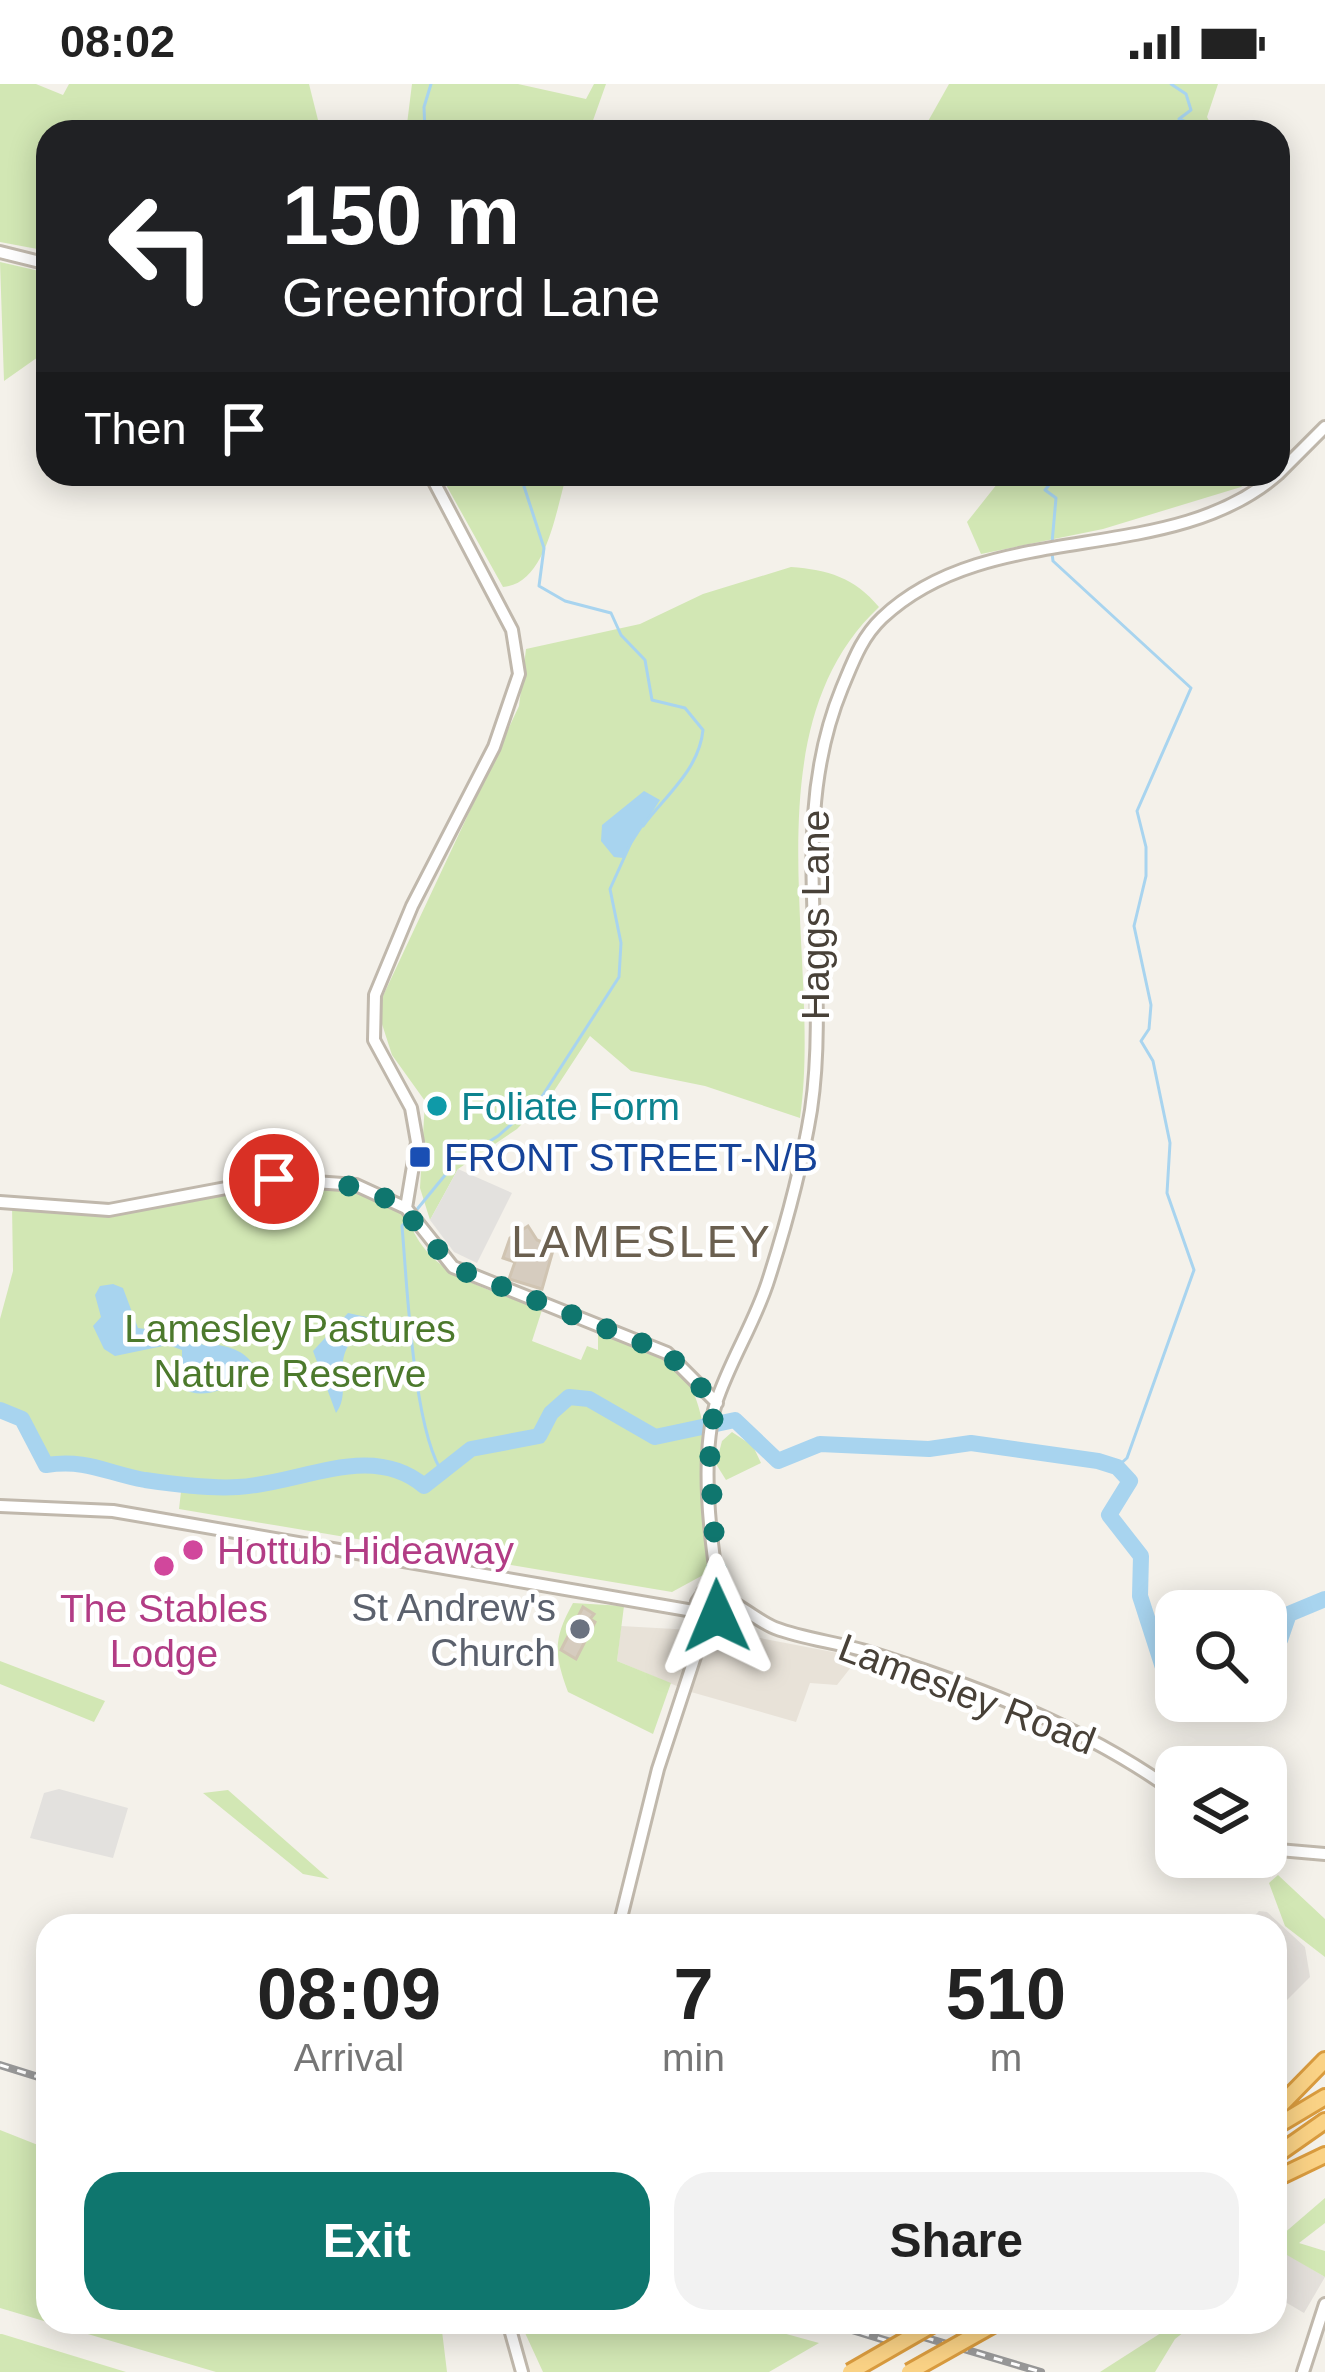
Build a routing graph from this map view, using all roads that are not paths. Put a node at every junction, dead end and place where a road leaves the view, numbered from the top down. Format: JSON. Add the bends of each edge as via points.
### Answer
{"nodes":[{"id":1,"x":0,"y":252,"type":"edge"},
{"id":2,"x":36,"y":261,"type":"edge"},
{"id":3,"x":1325,"y":427,"type":"edge"},
{"id":4,"x":1290,"y":462,"type":"edge"},
{"id":5,"x":436,"y":486,"type":"edge"},
{"id":6,"x":1260,"y":486,"type":"edge"},
{"id":7,"x":0,"y":1202,"type":"edge"},
{"id":8,"x":406,"y":1208,"type":"junction"},
{"id":9,"x":716,"y":1406,"type":"junction"},
{"id":10,"x":0,"y":1506,"type":"edge"},
{"id":11,"x":716,"y":1564,"type":"junction"},
{"id":12,"x":701,"y":1594,"type":"junction"},
{"id":13,"x":669,"y":1603,"type":"junction"},
{"id":14,"x":714,"y":1606,"type":"junction"},
{"id":15,"x":1155,"y":1778,"type":"edge"},
{"id":16,"x":1287,"y":1851,"type":"edge"},
{"id":17,"x":1325,"y":1854,"type":"edge"},
{"id":18,"x":622,"y":1914,"type":"edge"},
{"id":19,"x":1325,"y":2060,"type":"edge"},
{"id":20,"x":1325,"y":2097,"type":"edge"},
{"id":21,"x":1287,"y":2099,"type":"edge"},
{"id":22,"x":1287,"y":2121,"type":"edge"},
{"id":23,"x":1325,"y":2121,"type":"edge"},
{"id":24,"x":1287,"y":2148,"type":"edge"},
{"id":25,"x":1325,"y":2155,"type":"edge"},
{"id":26,"x":1287,"y":2173,"type":"edge"},
{"id":27,"x":1325,"y":2304,"type":"edge"},
{"id":28,"x":511,"y":2334,"type":"edge"},
{"id":29,"x":916,"y":2334,"type":"edge"},
{"id":30,"x":977,"y":2334,"type":"edge"},
{"id":31,"x":522,"y":2372,"type":"edge"},
{"id":32,"x":850,"y":2372,"type":"edge"},
{"id":33,"x":909,"y":2372,"type":"edge"},
{"id":34,"x":1304,"y":2372,"type":"edge"}],
"edges":[{"from":1,"to":2,"type":"street"},
{"from":3,"to":4,"type":"street","name":"Haggs Lane"},
{"from":5,"to":8,"type":"street","via":[[512,630],[519,674],[494,747],[375,994],[374,1040],[411,1108],[417,1142]]},
{"from":6,"to":9,"type":"street","name":"Haggs Lane","via":[[1178,523],[1022,551],[945,579],[884,616],[862,640],[833,709],[812,810],[810,1114],[769,1280]]},
{"from":7,"to":8,"type":"street","via":[[109,1210],[305,1178],[356,1185]]},
{"from":8,"to":9,"type":"street","via":[[453,1267],[667,1353]]},
{"from":9,"to":11,"type":"street","name":"Haggs Lane","via":[[709,1441]]},
{"from":10,"to":13,"type":"street","name":"Lamesley Road","via":[[112,1511]]},
{"from":11,"to":12,"type":"street","name":"Haggs Lane"},
{"from":11,"to":14,"type":"street","name":"Haggs Lane"},
{"from":12,"to":13,"type":"street","name":"Lamesley Road"},
{"from":12,"to":14,"type":"street","name":"Lamesley Road"},
{"from":12,"to":14,"type":"street"},
{"from":13,"to":14,"type":"street","name":"Lamesley Road"},
{"from":14,"to":15,"type":"street","name":"Lamesley Road","via":[[873,1653],[1061,1724]]},
{"from":14,"to":18,"type":"street","via":[[658,1769]]},
{"from":16,"to":17,"type":"street"},
{"from":19,"to":21,"type":"highway"},
{"from":20,"to":22,"type":"highway"},
{"from":23,"to":24,"type":"highway"},
{"from":25,"to":26,"type":"highway"},
{"from":27,"to":34,"type":"street"},
{"from":28,"to":31,"type":"street"},
{"from":29,"to":32,"type":"highway","bridge":true},
{"from":30,"to":33,"type":"highway","bridge":true}]}
